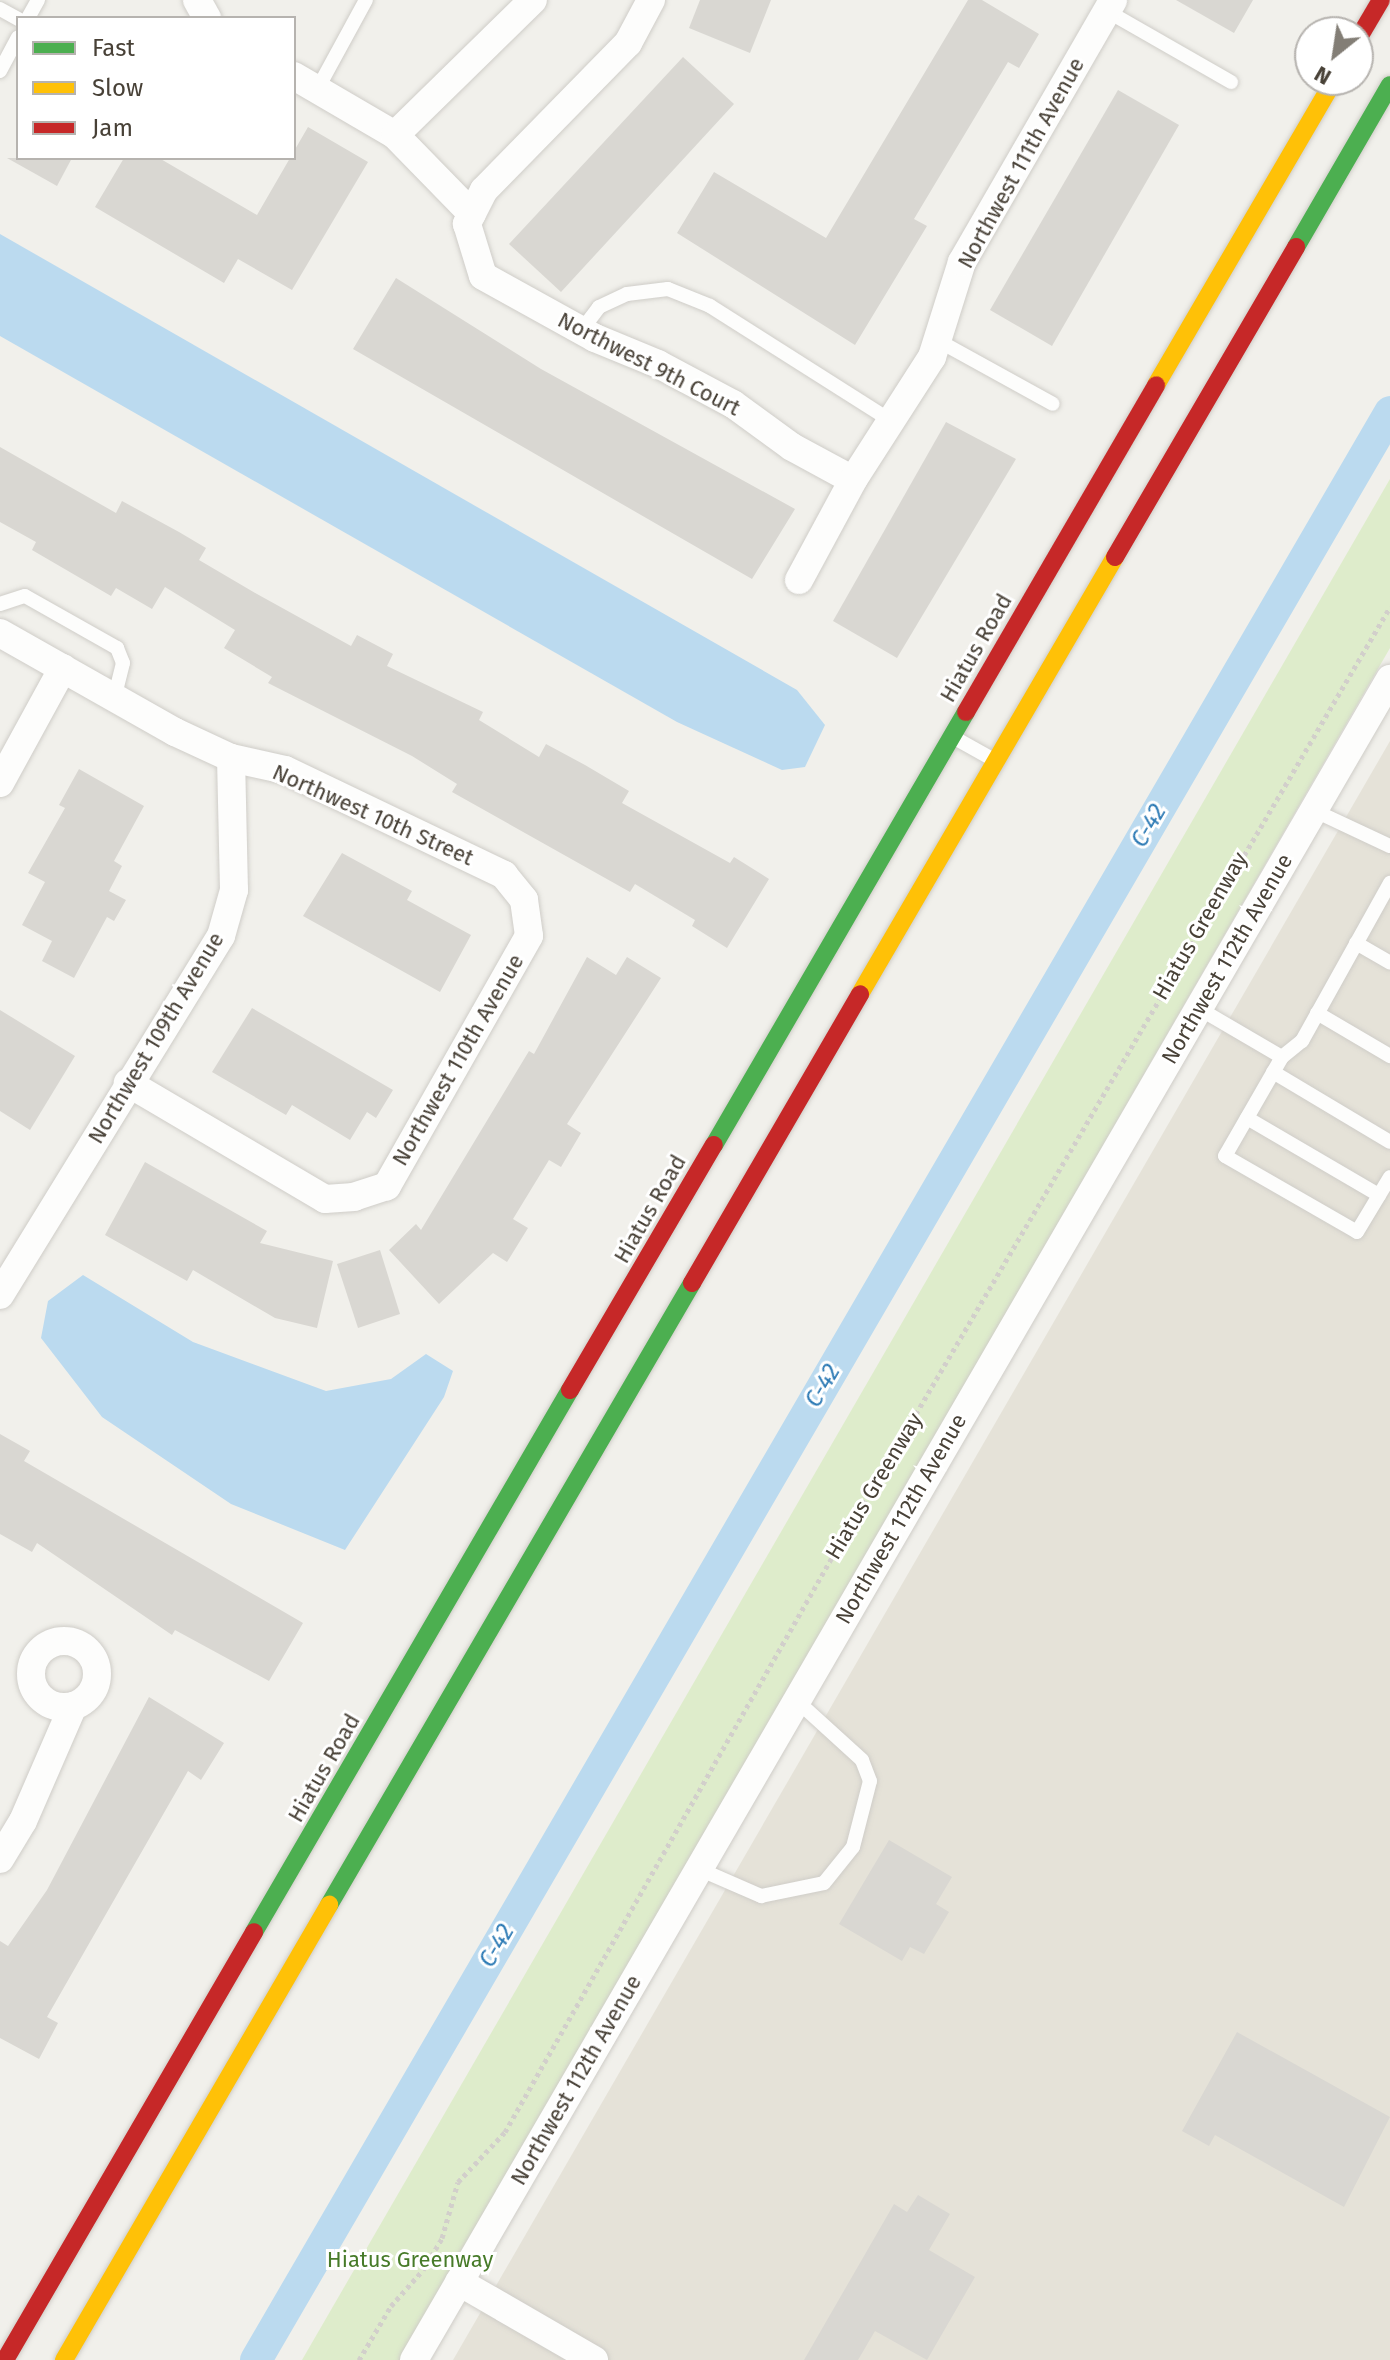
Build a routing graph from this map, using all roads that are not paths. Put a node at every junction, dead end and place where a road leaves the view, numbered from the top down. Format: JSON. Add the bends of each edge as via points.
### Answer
{"nodes":[{"id":1,"x":366,"y":0,"type":"edge"},
{"id":2,"x":532,"y":0,"type":"edge"},
{"id":3,"x":651,"y":0,"type":"edge"},
{"id":4,"x":1110,"y":6,"type":"edge"},
{"id":5,"x":16,"y":41,"type":"edge"},
{"id":6,"x":0,"y":71,"type":"edge"},
{"id":7,"x":306,"y":82,"type":"edge"},
{"id":8,"x":1231,"y":82,"type":"dead end"},
{"id":9,"x":1390,"y":85,"type":"edge"},
{"id":10,"x":1325,"y":96,"type":"edge"},
{"id":11,"x":395,"y":135,"type":"junction"},
{"id":12,"x":472,"y":214,"type":"junction"},
{"id":13,"x":581,"y":331,"type":"junction"},
{"id":14,"x":937,"y":340,"type":"junction"},
{"id":15,"x":1053,"y":404,"type":"dead end"},
{"id":16,"x":891,"y":421,"type":"junction"},
{"id":17,"x":853,"y":480,"type":"junction"},
{"id":18,"x":799,"y":580,"type":"dead end"},
{"id":19,"x":0,"y":604,"type":"edge"},
{"id":20,"x":0,"y":633,"type":"edge"},
{"id":21,"x":63,"y":668,"type":"junction"},
{"id":22,"x":1390,"y":679,"type":"edge"},
{"id":23,"x":114,"y":698,"type":"junction"},
{"id":24,"x":953,"y":736,"type":"junction"},
{"id":25,"x":231,"y":758,"type":"junction"},
{"id":26,"x":996,"y":762,"type":"junction"},
{"id":27,"x":0,"y":783,"type":"edge"},
{"id":28,"x":1313,"y":810,"type":"junction"},
{"id":29,"x":1390,"y":846,"type":"edge"},
{"id":30,"x":1390,"y":883,"type":"edge"},
{"id":31,"x":524,"y":900,"type":"joint"},
{"id":32,"x":1356,"y":943,"type":"junction"},
{"id":33,"x":1390,"y":963,"type":"edge"},
{"id":34,"x":1198,"y":1008,"type":"junction"},
{"id":35,"x":1317,"y":1013,"type":"junction"},
{"id":36,"x":1390,"y":1056,"type":"edge"},
{"id":37,"x":1282,"y":1057,"type":"junction"},
{"id":38,"x":1273,"y":1072,"type":"junction"},
{"id":39,"x":128,"y":1083,"type":"junction"},
{"id":40,"x":1247,"y":1118,"type":"junction"},
{"id":41,"x":1390,"y":1142,"type":"edge"},
{"id":42,"x":1390,"y":1177,"type":"edge"},
{"id":43,"x":1379,"y":1195,"type":"junction"},
{"id":44,"x":0,"y":1295,"type":"edge"},
{"id":45,"x":796,"y":1700,"type":"junction"},
{"id":46,"x":73,"y":1706,"type":"dead end"},
{"id":47,"x":11,"y":1815,"type":"edge"},
{"id":48,"x":0,"y":1859,"type":"edge"},
{"id":49,"x":699,"y":1869,"type":"junction"},
{"id":50,"x":459,"y":2282,"type":"junction"},
{"id":51,"x":5,"y":2360,"type":"edge"},
{"id":52,"x":64,"y":2360,"type":"edge"},
{"id":53,"x":414,"y":2360,"type":"edge"},
{"id":54,"x":594,"y":2360,"type":"edge"}],
"edges":[{"from":1,"to":7,"type":"lane"},
{"from":2,"to":11,"type":"street"},
{"from":3,"to":12,"type":"street","via":[[628,43],[484,190]]},
{"from":4,"to":8,"type":"lane"},
{"from":4,"to":14,"type":"street","name":"Northwest 111th Avenue","via":[[962,262]]},
{"from":5,"to":6,"type":"lane"},
{"from":7,"to":11,"type":"street"},
{"from":9,"to":26,"type":"main road"},
{"from":10,"to":24,"type":"main road","name":"Hiatus Road"},
{"from":11,"to":12,"type":"street"},
{"from":12,"to":13,"type":"street","name":"Northwest 9th Court","via":[[467,224],[483,276]]},
{"from":13,"to":16,"type":"lane","via":[[599,307],[627,294],[668,289],[710,306]]},
{"from":13,"to":17,"type":"street","name":"Northwest 9th Court","via":[[733,404],[792,447]]},
{"from":14,"to":15,"type":"lane"},
{"from":14,"to":16,"type":"street","name":"Northwest 111th Avenue","via":[[932,357]]},
{"from":16,"to":17,"type":"street","name":"Northwest 111th Avenue"},
{"from":17,"to":18,"type":"street","name":"Northwest 111th Avenue"},
{"from":19,"to":23,"type":"lane","via":[[25,596],[117,648],[123,663]]},
{"from":20,"to":21,"type":"street","name":"Northwest 10th Street"},
{"from":21,"to":23,"type":"street","name":"Northwest 10th Street"},
{"from":21,"to":27,"type":"street"},
{"from":22,"to":28,"type":"street","name":"Northwest 112th Avenue"},
{"from":23,"to":25,"type":"street","name":"Northwest 10th Street"},
{"from":24,"to":26,"type":"lane"},
{"from":24,"to":51,"type":"main road","name":"Hiatus Road"},
{"from":25,"to":31,"type":"street","name":"Northwest 10th Street","via":[[285,770],[504,875]]},
{"from":25,"to":39,"type":"street","name":"Northwest 109th Avenue","via":[[234,890],[221,936]]},
{"from":26,"to":52,"type":"main road"},
{"from":28,"to":29,"type":"lane"},
{"from":28,"to":34,"type":"street","name":"Northwest 112th Avenue"},
{"from":30,"to":32,"type":"lane"},
{"from":31,"to":39,"type":"street","name":"Northwest 110th Avenue","via":[[529,936],[387,1186],[325,1199]]},
{"from":32,"to":33,"type":"lane"},
{"from":32,"to":35,"type":"lane"},
{"from":34,"to":37,"type":"lane"},
{"from":34,"to":45,"type":"street","name":"Northwest 112th Avenue"},
{"from":35,"to":36,"type":"lane"},
{"from":35,"to":37,"type":"lane","via":[[1302,1041]]},
{"from":37,"to":38,"type":"lane"},
{"from":38,"to":40,"type":"lane"},
{"from":38,"to":41,"type":"lane"},
{"from":39,"to":44,"type":"street","name":"Northwest 109th Avenue"},
{"from":40,"to":43,"type":"lane"},
{"from":40,"to":43,"type":"lane","via":[[1225,1156],[1357,1232]]},
{"from":42,"to":43,"type":"lane"},
{"from":45,"to":49,"type":"street","name":"Northwest 112th Avenue"},
{"from":45,"to":49,"type":"lane","via":[[830,1727],[866,1770],[868,1795],[853,1847],[824,1883],[761,1896]]},
{"from":46,"to":47,"type":"street"},
{"from":47,"to":48,"type":"street"},
{"from":49,"to":50,"type":"street","name":"Northwest 112th Avenue"},
{"from":50,"to":53,"type":"street","name":"Northwest 112th Avenue"},
{"from":50,"to":54,"type":"street"}]}
